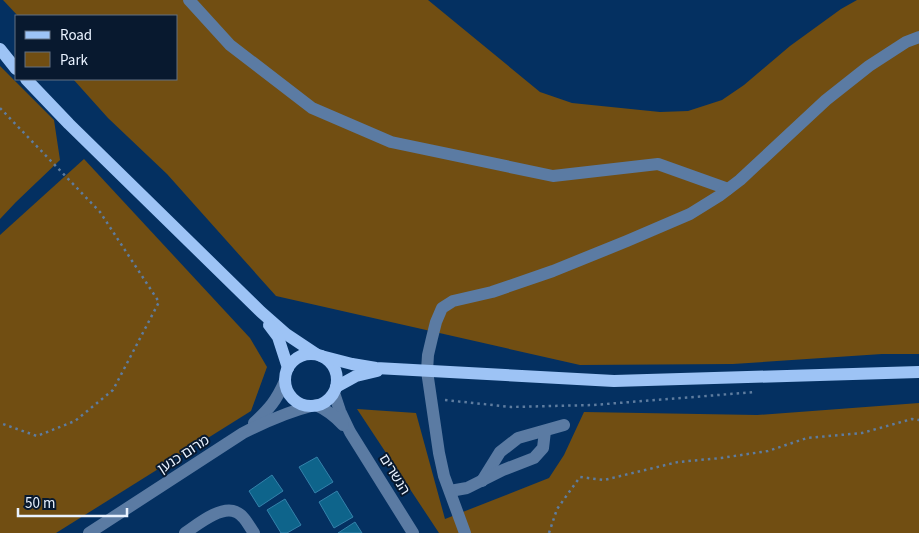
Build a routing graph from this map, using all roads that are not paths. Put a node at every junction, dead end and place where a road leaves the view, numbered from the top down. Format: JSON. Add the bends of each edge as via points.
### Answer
{"nodes":[{"id":1,"x":190,"y":0,"type":"edge"},
{"id":2,"x":919,"y":37,"type":"edge"},
{"id":3,"x":0,"y":49,"type":"edge"},
{"id":4,"x":15,"y":67,"type":"edge"},
{"id":5,"x":27,"y":80,"type":"edge"},
{"id":6,"x":728,"y":189,"type":"junction"},
{"id":7,"x":261,"y":312,"type":"junction"},
{"id":8,"x":319,"y":355,"type":"junction"},
{"id":9,"x":389,"y":369,"type":"junction"},
{"id":10,"x":427,"y":371,"type":"junction"},
{"id":11,"x":919,"y":372,"type":"edge"},
{"id":12,"x":287,"y":375,"type":"junction"},
{"id":13,"x":335,"y":390,"type":"junction"},
{"id":14,"x":313,"y":405,"type":"junction"},
{"id":15,"x":564,"y":425,"type":"dead end"},
{"id":16,"x":545,"y":431,"type":"junction"},
{"id":17,"x":350,"y":432,"type":"junction"},
{"id":18,"x":243,"y":433,"type":"junction"},
{"id":19,"x":482,"y":481,"type":"junction"},
{"id":20,"x":450,"y":491,"type":"junction"},
{"id":21,"x":89,"y":533,"type":"edge"},
{"id":22,"x":185,"y":533,"type":"edge"},
{"id":23,"x":254,"y":533,"type":"edge"},
{"id":24,"x":413,"y":533,"type":"edge"},
{"id":25,"x":465,"y":533,"type":"edge"}],
"edges":[{"from":1,"to":6,"type":"street","via":[[230,45],[312,108],[391,142],[553,176],[658,164]]},
{"from":2,"to":6,"type":"street","via":[[885,55],[826,100]]},
{"from":3,"to":4,"type":"main road"},
{"from":5,"to":7,"type":"main road"},
{"from":6,"to":10,"type":"street","via":[[690,214],[584,259],[492,292],[453,301],[442,308],[436,322]]},
{"from":7,"to":8,"type":"main road","via":[[286,334]]},
{"from":7,"to":12,"type":"main road","via":[[278,337]]},
{"from":8,"to":9,"type":"main road"},
{"from":8,"to":12,"type":"main road","via":[[300,357],[293,362]]},
{"from":8,"to":13,"type":"main road","via":[[333,365],[337,380]]},
{"from":9,"to":10,"type":"main road"},
{"from":9,"to":13,"type":"main road","via":[[356,376]]},
{"from":10,"to":11,"type":"main road","via":[[614,381]]},
{"from":10,"to":20,"type":"street","via":[[439,453]]},
{"from":12,"to":14,"type":"main road","via":[[291,396],[296,401]]},
{"from":12,"to":18,"type":"street","name":"מרום כנען","via":[[279,396],[270,408]]},
{"from":13,"to":14,"type":"main road","via":[[323,403]]},
{"from":13,"to":17,"type":"street","name":"הנשרים"},
{"from":14,"to":17,"type":"street","name":"הנשרים","via":[[327,410]]},
{"from":14,"to":18,"type":"street","name":"מרום כנען"},
{"from":15,"to":16,"type":"street"},
{"from":16,"to":19,"type":"street","via":[[518,438],[500,452]]},
{"from":16,"to":19,"type":"street","via":[[543,448],[534,458]]},
{"from":17,"to":24,"type":"street","name":"הנשרים"},
{"from":18,"to":21,"type":"street","name":"מרום כנען"},
{"from":19,"to":20,"type":"street"},
{"from":20,"to":25,"type":"street"},
{"from":22,"to":23,"type":"street","via":[[228,510],[243,517]]}]}
